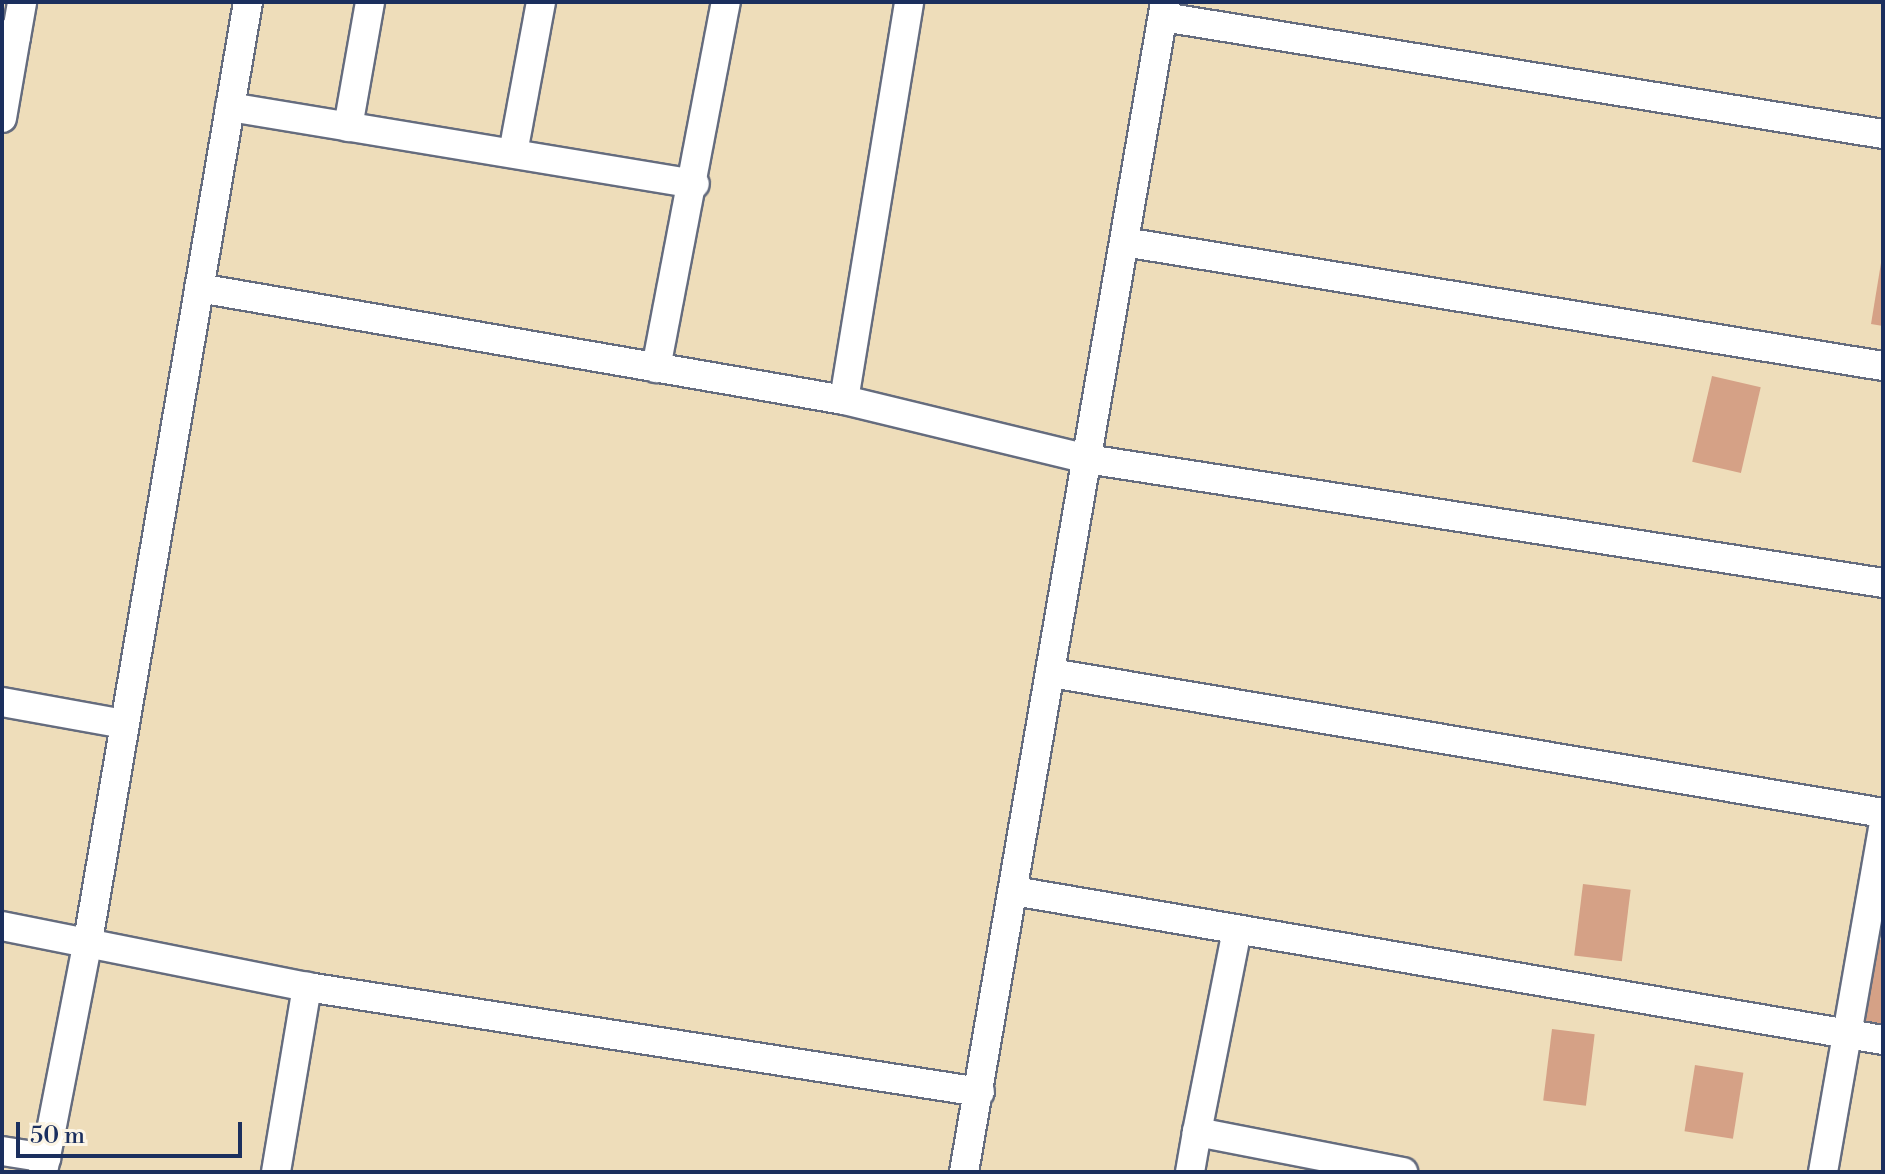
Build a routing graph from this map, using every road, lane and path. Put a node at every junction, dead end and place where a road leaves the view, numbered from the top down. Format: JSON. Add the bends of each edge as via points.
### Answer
{"nodes":[{"id":1,"x":22,"y":2,"type":"edge"},
{"id":2,"x":248,"y":2,"type":"edge"},
{"id":3,"x":370,"y":2,"type":"edge"},
{"id":4,"x":541,"y":2,"type":"edge"},
{"id":5,"x":726,"y":2,"type":"edge"},
{"id":6,"x":909,"y":2,"type":"edge"},
{"id":7,"x":1164,"y":10,"type":"edge"},
{"id":8,"x":9,"y":36,"type":"edge"},
{"id":9,"x":230,"y":107,"type":"junction"},
{"id":10,"x":2,"y":118,"type":"edge"},
{"id":11,"x":348,"y":127,"type":"junction"},
{"id":12,"x":1883,"y":134,"type":"edge"},
{"id":13,"x":513,"y":153,"type":"junction"},
{"id":14,"x":695,"y":184,"type":"junction"},
{"id":15,"x":1124,"y":242,"type":"junction"},
{"id":16,"x":199,"y":288,"type":"junction"},
{"id":17,"x":1883,"y":366,"type":"edge"},
{"id":18,"x":656,"y":368,"type":"junction"},
{"id":19,"x":844,"y":400,"type":"junction"},
{"id":20,"x":1087,"y":459,"type":"junction"},
{"id":21,"x":1883,"y":583,"type":"edge"},
{"id":22,"x":1051,"y":673,"type":"junction"},
{"id":23,"x":2,"y":702,"type":"edge"},
{"id":24,"x":124,"y":724,"type":"junction"},
{"id":25,"x":1883,"y":813,"type":"edge"},
{"id":26,"x":1883,"y":828,"type":"edge"},
{"id":27,"x":1014,"y":891,"type":"junction"},
{"id":28,"x":2,"y":926,"type":"edge"},
{"id":29,"x":1237,"y":930,"type":"junction"},
{"id":30,"x":88,"y":941,"type":"junction"},
{"id":31,"x":307,"y":987,"type":"junction"},
{"id":32,"x":1848,"y":1037,"type":"junction"},
{"id":33,"x":1883,"y":1040,"type":"edge"},
{"id":34,"x":980,"y":1092,"type":"junction"},
{"id":35,"x":1197,"y":1132,"type":"junction"},
{"id":36,"x":2,"y":1151,"type":"edge"},
{"id":37,"x":44,"y":1165,"type":"edge"},
{"id":38,"x":276,"y":1172,"type":"edge"},
{"id":39,"x":964,"y":1172,"type":"edge"},
{"id":40,"x":1190,"y":1172,"type":"edge"},
{"id":41,"x":1403,"y":1172,"type":"edge"},
{"id":42,"x":1823,"y":1172,"type":"edge"}],
"edges":[{"from":1,"to":8,"type":"street"},
{"from":2,"to":9,"type":"street"},
{"from":3,"to":11,"type":"street"},
{"from":4,"to":13,"type":"street"},
{"from":5,"to":14,"type":"street"},
{"from":6,"to":19,"type":"street"},
{"from":7,"to":12,"type":"street"},
{"from":7,"to":15,"type":"street"},
{"from":8,"to":10,"type":"street"},
{"from":9,"to":11,"type":"street"},
{"from":9,"to":16,"type":"street"},
{"from":11,"to":13,"type":"street"},
{"from":13,"to":14,"type":"street"},
{"from":14,"to":18,"type":"street"},
{"from":15,"to":17,"type":"street"},
{"from":15,"to":20,"type":"street"},
{"from":16,"to":18,"type":"street"},
{"from":16,"to":24,"type":"street"},
{"from":18,"to":19,"type":"street"},
{"from":19,"to":20,"type":"street"},
{"from":20,"to":21,"type":"street"},
{"from":20,"to":22,"type":"street"},
{"from":22,"to":25,"type":"street"},
{"from":22,"to":27,"type":"street"},
{"from":23,"to":24,"type":"street"},
{"from":24,"to":30,"type":"street"},
{"from":26,"to":32,"type":"street"},
{"from":27,"to":29,"type":"street"},
{"from":27,"to":34,"type":"street"},
{"from":28,"to":30,"type":"street"},
{"from":29,"to":32,"type":"street"},
{"from":29,"to":35,"type":"street"},
{"from":30,"to":31,"type":"street"},
{"from":30,"to":37,"type":"street"},
{"from":31,"to":34,"type":"street"},
{"from":31,"to":38,"type":"street"},
{"from":32,"to":33,"type":"street"},
{"from":32,"to":42,"type":"street"},
{"from":34,"to":39,"type":"street"},
{"from":35,"to":40,"type":"street"},
{"from":35,"to":41,"type":"street"},
{"from":36,"to":37,"type":"street"}]}
